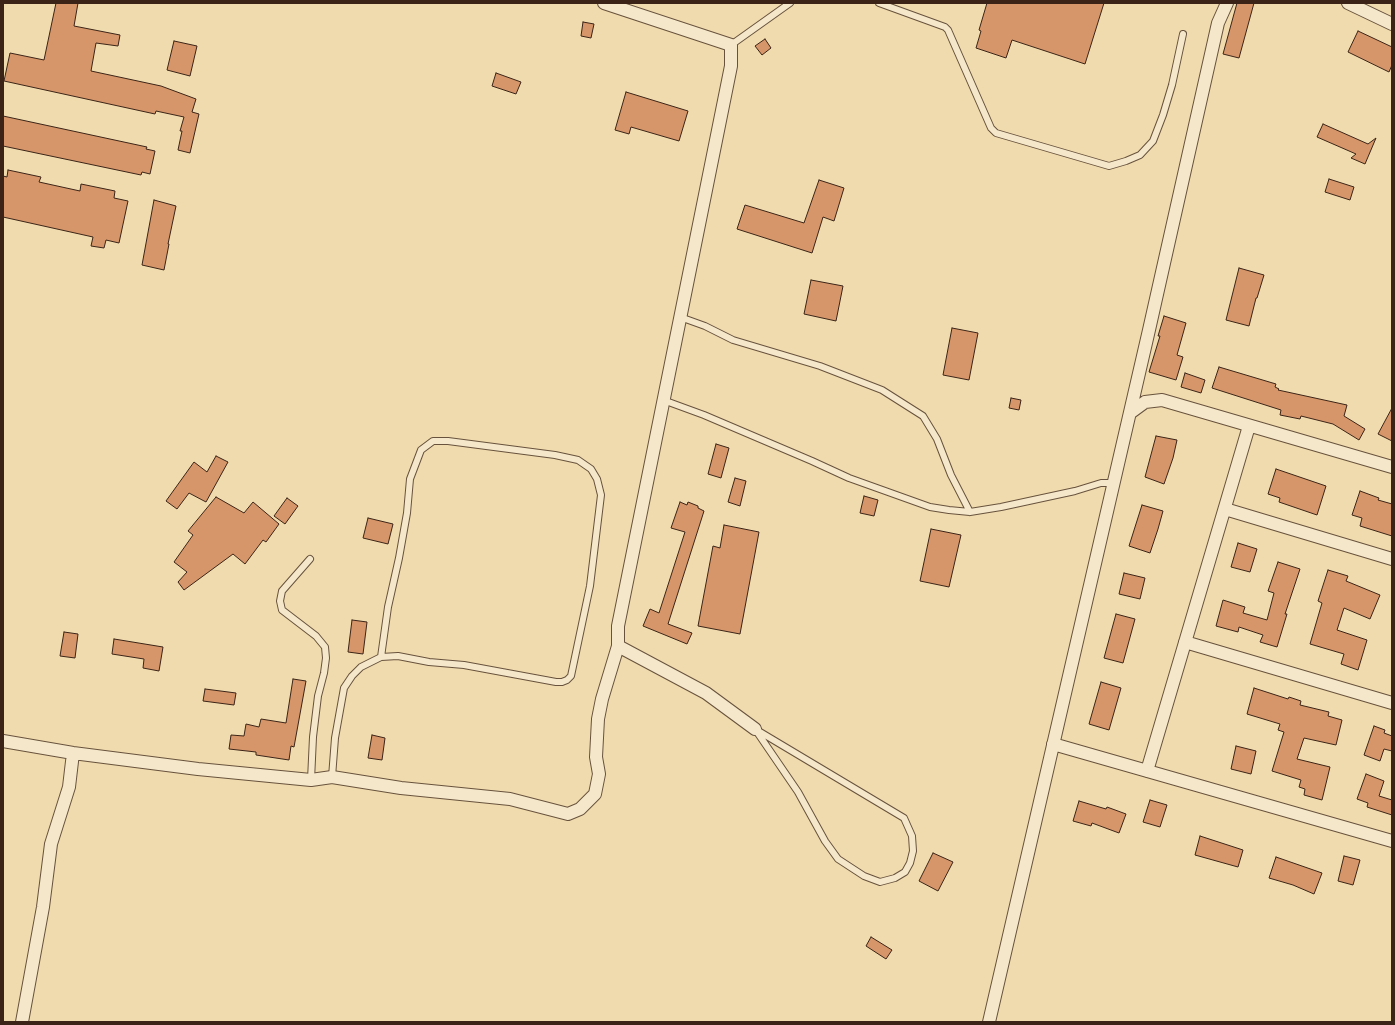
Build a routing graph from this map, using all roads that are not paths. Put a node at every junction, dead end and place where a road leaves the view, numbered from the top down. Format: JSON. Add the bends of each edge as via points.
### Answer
{"nodes":[{"id":1,"x":604,"y":3,"type":"edge"},
{"id":2,"x":790,"y":3,"type":"edge"},
{"id":3,"x":879,"y":3,"type":"edge"},
{"id":4,"x":1227,"y":3,"type":"edge"},
{"id":5,"x":1348,"y":3,"type":"edge"},
{"id":6,"x":1392,"y":24,"type":"edge"},
{"id":7,"x":1183,"y":34,"type":"dead end"},
{"id":8,"x":732,"y":45,"type":"junction"},
{"id":9,"x":680,"y":317,"type":"junction"},
{"id":10,"x":663,"y":400,"type":"junction"},
{"id":11,"x":1130,"y":413,"type":"junction"},
{"id":12,"x":1249,"y":426,"type":"junction"},
{"id":13,"x":1392,"y":467,"type":"edge"},
{"id":14,"x":1114,"y":483,"type":"junction"},
{"id":15,"x":1225,"y":509,"type":"junction"},
{"id":16,"x":970,"y":512,"type":"junction"},
{"id":17,"x":310,"y":559,"type":"dead end"},
{"id":18,"x":1392,"y":560,"type":"edge"},
{"id":19,"x":1185,"y":642,"type":"junction"},
{"id":20,"x":618,"y":646,"type":"junction"},
{"id":21,"x":381,"y":657,"type":"junction"},
{"id":22,"x":1392,"y":703,"type":"edge"},
{"id":23,"x":755,"y":728,"type":"junction"},
{"id":24,"x":3,"y":741,"type":"edge"},
{"id":25,"x":1053,"y":744,"type":"junction"},
{"id":26,"x":73,"y":753,"type":"junction"},
{"id":27,"x":1147,"y":771,"type":"junction"},
{"id":28,"x":332,"y":777,"type":"junction"},
{"id":29,"x":311,"y":780,"type":"junction"},
{"id":30,"x":1392,"y":841,"type":"edge"},
{"id":31,"x":22,"y":1022,"type":"edge"},
{"id":32,"x":989,"y":1022,"type":"edge"}],
"edges":[{"from":1,"to":8,"type":"street"},
{"from":2,"to":8,"type":"lane"},
{"from":3,"to":7,"type":"lane","via":[[948,30],[991,128],[996,133],[1109,166],[1140,154],[1153,141],[1172,85]]},
{"from":4,"to":11,"type":"street","via":[[1218,23]]},
{"from":5,"to":6,"type":"street"},
{"from":8,"to":9,"type":"street","via":[[731,66]]},
{"from":9,"to":10,"type":"street"},
{"from":9,"to":16,"type":"lane","via":[[733,340],[820,366],[882,390],[923,416],[937,439],[951,475]]},
{"from":10,"to":16,"type":"lane","via":[[704,415],[849,478],[930,507]]},
{"from":10,"to":20,"type":"street","via":[[618,626]]},
{"from":11,"to":12,"type":"street","via":[[1144,402],[1162,400]]},
{"from":11,"to":14,"type":"street"},
{"from":12,"to":13,"type":"street"},
{"from":12,"to":15,"type":"street"},
{"from":14,"to":16,"type":"lane"},
{"from":14,"to":25,"type":"street"},
{"from":15,"to":18,"type":"street"},
{"from":15,"to":19,"type":"street"},
{"from":17,"to":29,"type":"lane","via":[[282,591],[280,601],[282,610],[316,636],[325,647],[324,673],[318,696],[313,737]]},
{"from":19,"to":22,"type":"street"},
{"from":19,"to":27,"type":"street"},
{"from":20,"to":23,"type":"street","via":[[706,693]]},
{"from":20,"to":28,"type":"street","via":[[598,719],[596,757],[599,774],[595,794],[580,809],[568,814],[510,799],[401,788]]},
{"from":21,"to":21,"type":"lane","via":[[410,479],[421,450],[433,442],[448,441],[555,455],[578,460],[591,469],[597,479],[601,495],[600,510],[590,586],[571,676],[567,680],[556,682],[464,665],[398,656]]},
{"from":21,"to":28,"type":"lane","via":[[361,667],[344,688],[334,738]]},
{"from":23,"to":23,"type":"lane","via":[[798,792],[838,860],[864,876],[880,882],[905,872],[913,851],[912,836],[904,818]]},
{"from":24,"to":26,"type":"street"},
{"from":25,"to":27,"type":"street"},
{"from":25,"to":32,"type":"street"},
{"from":26,"to":29,"type":"street"},
{"from":26,"to":31,"type":"street","via":[[69,787],[51,844],[43,907]]},
{"from":27,"to":30,"type":"street"},
{"from":28,"to":29,"type":"street"}]}
